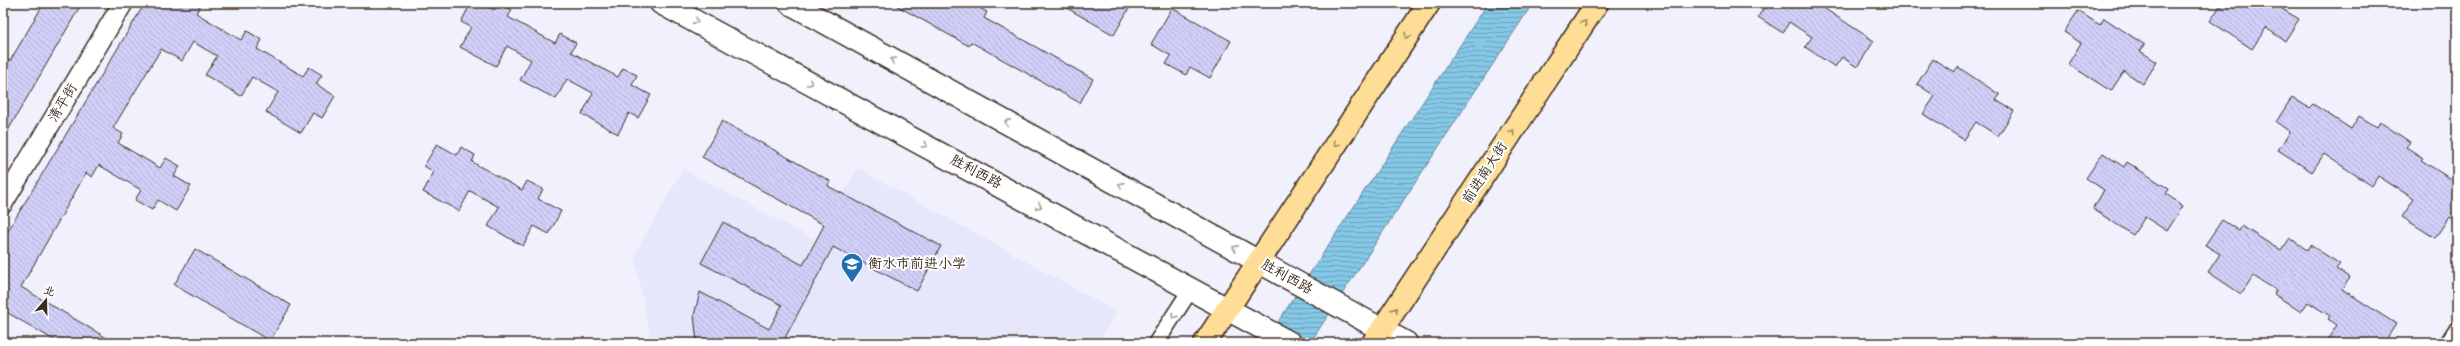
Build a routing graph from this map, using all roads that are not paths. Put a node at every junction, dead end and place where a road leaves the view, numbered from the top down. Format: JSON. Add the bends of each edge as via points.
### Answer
{"nodes":[{"id":1,"x":123,"y":3,"type":"edge"},
{"id":2,"x":661,"y":3,"type":"edge"},
{"id":3,"x":790,"y":3,"type":"edge"},
{"id":4,"x":1429,"y":3,"type":"edge"},
{"id":5,"x":1597,"y":3,"type":"edge"},
{"id":6,"x":3,"y":203,"type":"edge"},
{"id":7,"x":1259,"y":261,"type":"junction"},
{"id":8,"x":1192,"y":289,"type":"junction"},
{"id":9,"x":1227,"y":309,"type":"junction"},
{"id":10,"x":2457,"y":332,"type":"edge"},
{"id":11,"x":1378,"y":336,"type":"edge"},
{"id":12,"x":1156,"y":343,"type":"edge"},
{"id":13,"x":1205,"y":343,"type":"edge"},
{"id":14,"x":1290,"y":343,"type":"edge"},
{"id":15,"x":1406,"y":343,"type":"edge"},
{"id":16,"x":2450,"y":343,"type":"edge"}],
"edges":[{"from":1,"to":6,"type":"street","name":"清平街"},
{"from":2,"to":8,"type":"main road","name":"胜利西路","one_way":true},
{"from":7,"to":3,"type":"main road","name":"胜利西路","one_way":true},
{"from":4,"to":7,"type":"main road","one_way":true},
{"from":11,"to":5,"type":"main road","name":"前进南大街","one_way":true},
{"from":7,"to":9,"type":"main road"},
{"from":7,"to":11,"type":"main road","name":"胜利西路","via":[[1342,308]]},
{"from":8,"to":9,"type":"main road","name":"胜利西路"},
{"from":8,"to":12,"type":"street","one_way":true},
{"from":9,"to":13,"type":"main road"},
{"from":9,"to":14,"type":"main road","name":"胜利西路"},
{"from":10,"to":16,"type":"street"},
{"from":11,"to":15,"type":"main road","name":"胜利西路"}]}
